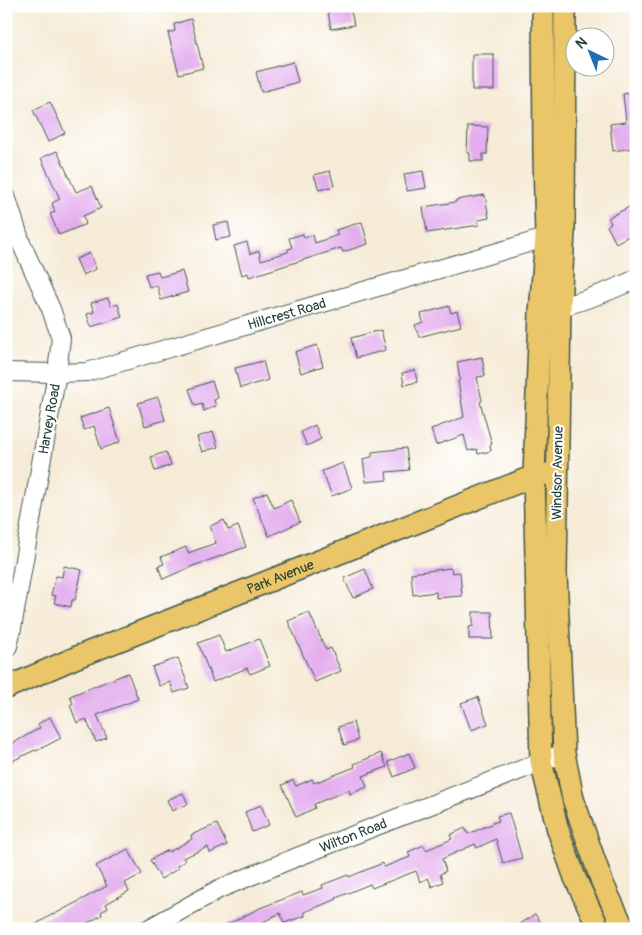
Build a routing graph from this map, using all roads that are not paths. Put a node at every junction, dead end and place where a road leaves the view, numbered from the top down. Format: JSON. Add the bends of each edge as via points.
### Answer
{"nodes":[{"id":1,"x":543,"y":6,"type":"edge"},
{"id":2,"x":565,"y":6,"type":"edge"},
{"id":3,"x":6,"y":196,"type":"edge"},
{"id":4,"x":555,"y":235,"type":"junction"},
{"id":5,"x":636,"y":279,"type":"edge"},
{"id":6,"x":550,"y":310,"type":"junction"},
{"id":7,"x":6,"y":372,"type":"edge"},
{"id":8,"x":57,"y":373,"type":"junction"},
{"id":9,"x":557,"y":472,"type":"junction"},
{"id":10,"x":534,"y":476,"type":"junction"},
{"id":11,"x":6,"y":649,"type":"edge"},
{"id":12,"x":6,"y":688,"type":"edge"},
{"id":13,"x":564,"y":753,"type":"junction"},
{"id":14,"x":541,"y":762,"type":"junction"},
{"id":15,"x":148,"y":929,"type":"edge"},
{"id":16,"x":599,"y":929,"type":"edge"},
{"id":17,"x":624,"y":929,"type":"edge"}],
"edges":[{"from":1,"to":4,"type":"main road","name":"Windsor Avenue","via":[[544,156]]},
{"from":2,"to":4,"type":"main road","name":"Windsor Avenue"},
{"from":3,"to":8,"type":"street","name":"Harvey Road","via":[[21,243],[52,308],[61,338]]},
{"from":4,"to":6,"type":"main road","name":"Windsor Avenue"},
{"from":4,"to":8,"type":"street","name":"Hillcrest Road","via":[[87,372]]},
{"from":5,"to":6,"type":"street","via":[[610,292]]},
{"from":6,"to":9,"type":"main road","name":"Windsor Avenue"},
{"from":6,"to":10,"type":"main road","name":"Windsor Avenue"},
{"from":7,"to":8,"type":"street","name":"Hillcrest Road"},
{"from":8,"to":11,"type":"street","name":"Harvey Road"},
{"from":9,"to":10,"type":"main road","name":"Park Avenue"},
{"from":9,"to":13,"type":"main road","name":"Windsor Avenue","via":[[556,573]]},
{"from":10,"to":12,"type":"main road","name":"Park Avenue"},
{"from":10,"to":14,"type":"main road","name":"Windsor Avenue"},
{"from":13,"to":14,"type":"street","name":"Wilton Road"},
{"from":13,"to":17,"type":"main road","name":"Windsor Avenue","via":[[574,799],[602,882]]},
{"from":14,"to":15,"type":"street","name":"Wilton Road","via":[[227,885]]},
{"from":14,"to":16,"type":"main road","name":"Windsor Avenue","via":[[566,854]]}]}
